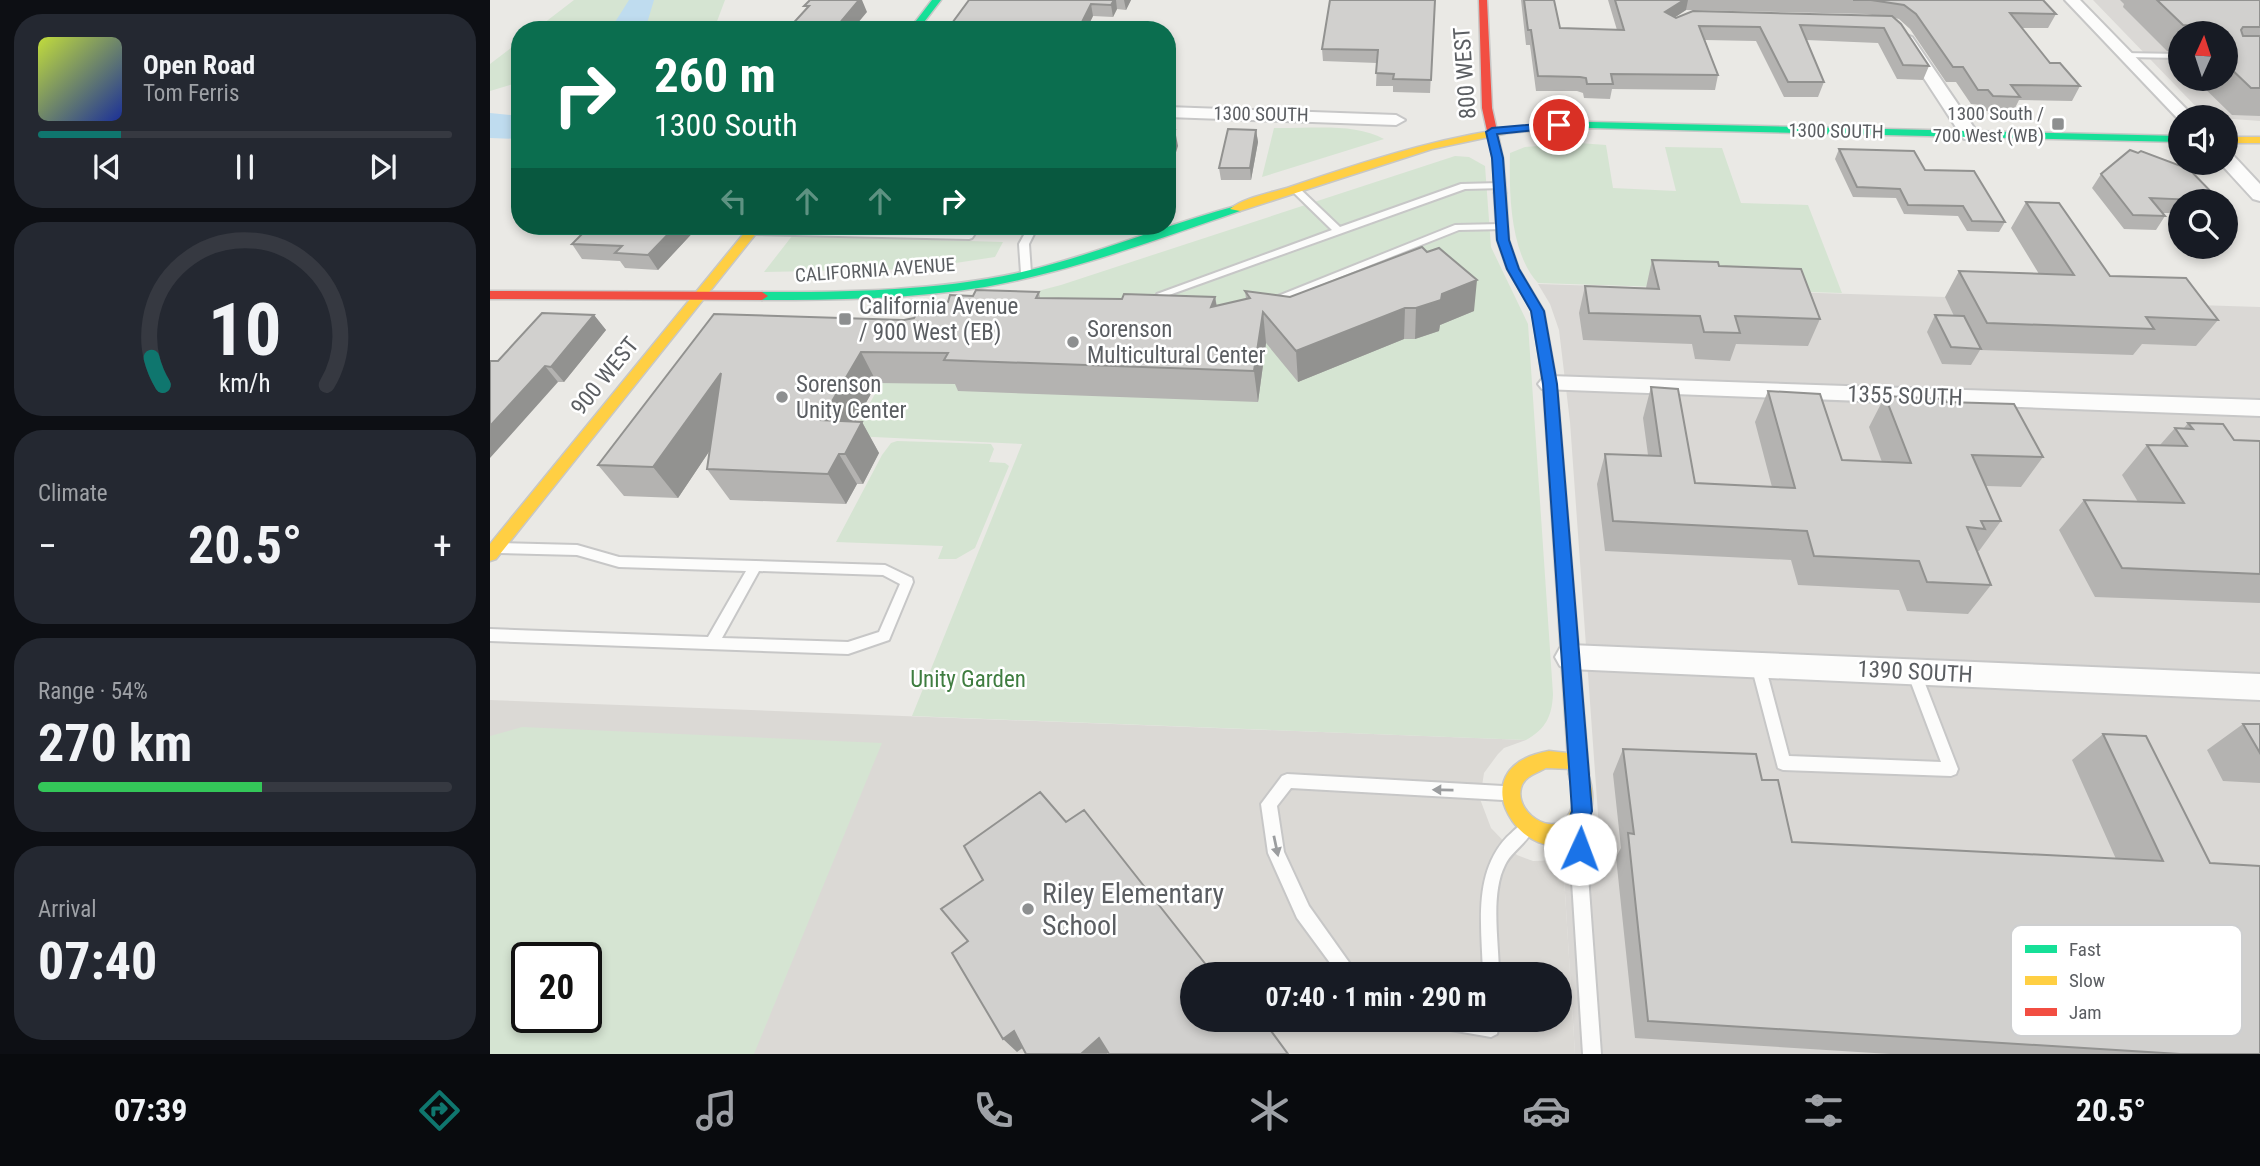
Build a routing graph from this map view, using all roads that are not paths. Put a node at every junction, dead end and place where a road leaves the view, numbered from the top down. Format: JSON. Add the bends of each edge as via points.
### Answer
{"nodes":[{"id":1,"x":937,"y":0,"type":"edge"},
{"id":2,"x":1483,"y":0,"type":"edge"},
{"id":3,"x":2072,"y":0,"type":"edge"},
{"id":4,"x":920,"y":21,"type":"edge"},
{"id":5,"x":1898,"y":27,"type":"edge"},
{"id":6,"x":2126,"y":55,"type":"junction"},
{"id":7,"x":2168,"y":56,"type":"edge"},
{"id":8,"x":2174,"y":105,"type":"edge"},
{"id":9,"x":1176,"y":112,"type":"edge"},
{"id":10,"x":1396,"y":120,"type":"dead end"},
{"id":11,"x":1492,"y":132,"type":"junction"},
{"id":12,"x":1970,"y":135,"type":"junction"},
{"id":13,"x":2168,"y":139,"type":"edge"},
{"id":14,"x":2238,"y":140,"type":"edge"},
{"id":15,"x":2260,"y":140,"type":"edge"},
{"id":16,"x":2238,"y":167,"type":"edge"},
{"id":17,"x":2252,"y":178,"type":"edge"},
{"id":18,"x":1500,"y":186,"type":"junction"},
{"id":19,"x":1295,"y":189,"type":"junction"},
{"id":20,"x":2260,"y":195,"type":"edge"},
{"id":21,"x":1502,"y":227,"type":"junction"},
{"id":22,"x":1176,"y":228,"type":"edge"},
{"id":23,"x":1338,"y":231,"type":"junction"},
{"id":24,"x":747,"y":235,"type":"edge"},
{"id":25,"x":942,"y":235,"type":"edge"},
{"id":26,"x":970,"y":235,"type":"edge"},
{"id":27,"x":1028,"y":235,"type":"edge"},
{"id":28,"x":1156,"y":235,"type":"edge"},
{"id":29,"x":1026,"y":273,"type":"junction"},
{"id":30,"x":490,"y":295,"type":"edge"},
{"id":31,"x":698,"y":296,"type":"junction"},
{"id":32,"x":1262,"y":304,"type":"edge"},
{"id":33,"x":1184,"y":306,"type":"edge"},
{"id":34,"x":1550,"y":384,"type":"junction"},
{"id":35,"x":2260,"y":408,"type":"edge"},
{"id":36,"x":493,"y":551,"type":"edge"},
{"id":37,"x":755,"y":566,"type":"junction"},
{"id":38,"x":490,"y":635,"type":"edge"},
{"id":39,"x":712,"y":643,"type":"junction"},
{"id":40,"x":1570,"y":657,"type":"junction"},
{"id":41,"x":1758,"y":665,"type":"junction"},
{"id":42,"x":1914,"y":672,"type":"junction"},
{"id":43,"x":2260,"y":687,"type":"edge"},
{"id":44,"x":1578,"y":761,"type":"junction"},
{"id":45,"x":1511,"y":794,"type":"junction"},
{"id":46,"x":1576,"y":827,"type":"junction"},
{"id":47,"x":1527,"y":828,"type":"junction"},
{"id":48,"x":1340,"y":962,"type":"edge"},
{"id":49,"x":1491,"y":962,"type":"edge"},
{"id":50,"x":1592,"y":1054,"type":"edge"}],
"edges":[{"from":1,"to":4,"type":"main road"},
{"from":2,"to":11,"type":"main road","name":"800 WEST"},
{"from":3,"to":6,"type":"street"},
{"from":5,"to":12,"type":"street"},
{"from":6,"to":7,"type":"lane"},
{"from":6,"to":8,"type":"street"},
{"from":9,"to":10,"type":"street","name":"1300 SOUTH"},
{"from":11,"to":12,"type":"main road","name":"1300 SOUTH","via":[[1582,125]]},
{"from":11,"to":18,"type":"main road","name":"800 WEST"},
{"from":11,"to":19,"type":"main road","name":"CALIFORNIA AVENUE","via":[[1426,147]]},
{"from":12,"to":13,"type":"main road","name":"1300 SOUTH"},
{"from":14,"to":15,"type":"main road"},
{"from":16,"to":17,"type":"street"},
{"from":17,"to":20,"type":"street"},
{"from":18,"to":21,"type":"main road","name":"800 WEST"},
{"from":18,"to":23,"type":"lane","via":[[1464,186]]},
{"from":19,"to":22,"type":"main road","name":"CALIFORNIA AVENUE"},
{"from":19,"to":23,"type":"lane"},
{"from":21,"to":32,"type":"lane","via":[[1458,227]]},
{"from":21,"to":34,"type":"main road","name":"800 WEST","via":[[1506,254],[1538,311]]},
{"from":23,"to":33,"type":"lane","via":[[1162,295],[1171,306]]},
{"from":24,"to":31,"type":"main road","name":"900 WEST"},
{"from":25,"to":26,"type":"lane"},
{"from":27,"to":29,"type":"lane","via":[[1024,244]]},
{"from":28,"to":29,"type":"main road","name":"CALIFORNIA AVENUE"},
{"from":29,"to":31,"type":"main road","name":"CALIFORNIA AVENUE","via":[[899,294]]},
{"from":30,"to":31,"type":"main road","name":"CALIFORNIA AVENUE"},
{"from":31,"to":36,"type":"main road","name":"900 WEST"},
{"from":34,"to":35,"type":"street","name":"1355 SOUTH"},
{"from":34,"to":40,"type":"main road","name":"800 WEST"},
{"from":36,"to":37,"type":"lane","via":[[577,550],[619,562]]},
{"from":37,"to":39,"type":"lane"},
{"from":37,"to":39,"type":"lane","via":[[885,570],[907,582],[884,636],[848,648]]},
{"from":38,"to":39,"type":"lane"},
{"from":40,"to":41,"type":"street","name":"1390 SOUTH"},
{"from":40,"to":44,"type":"main road","name":"800 WEST"},
{"from":41,"to":42,"type":"street","name":"1390 SOUTH"},
{"from":41,"to":42,"type":"lane","via":[[1783,763],[1951,769]]},
{"from":42,"to":43,"type":"street","name":"1390 SOUTH"},
{"from":44,"to":45,"type":"main road","via":[[1534,763],[1513,781]]},
{"from":44,"to":46,"type":"main road","name":"800 WEST","via":[[1582,811]]},
{"from":45,"to":47,"type":"main road","via":[[1512,807]]},
{"from":45,"to":48,"type":"lane","one_way":true,"via":[[1287,781],[1269,804],[1276,853],[1303,912]]},
{"from":46,"to":47,"type":"main road","via":[[1551,836]]},
{"from":46,"to":50,"type":"lane"},
{"from":47,"to":49,"type":"lane","via":[[1494,873]]}]}
